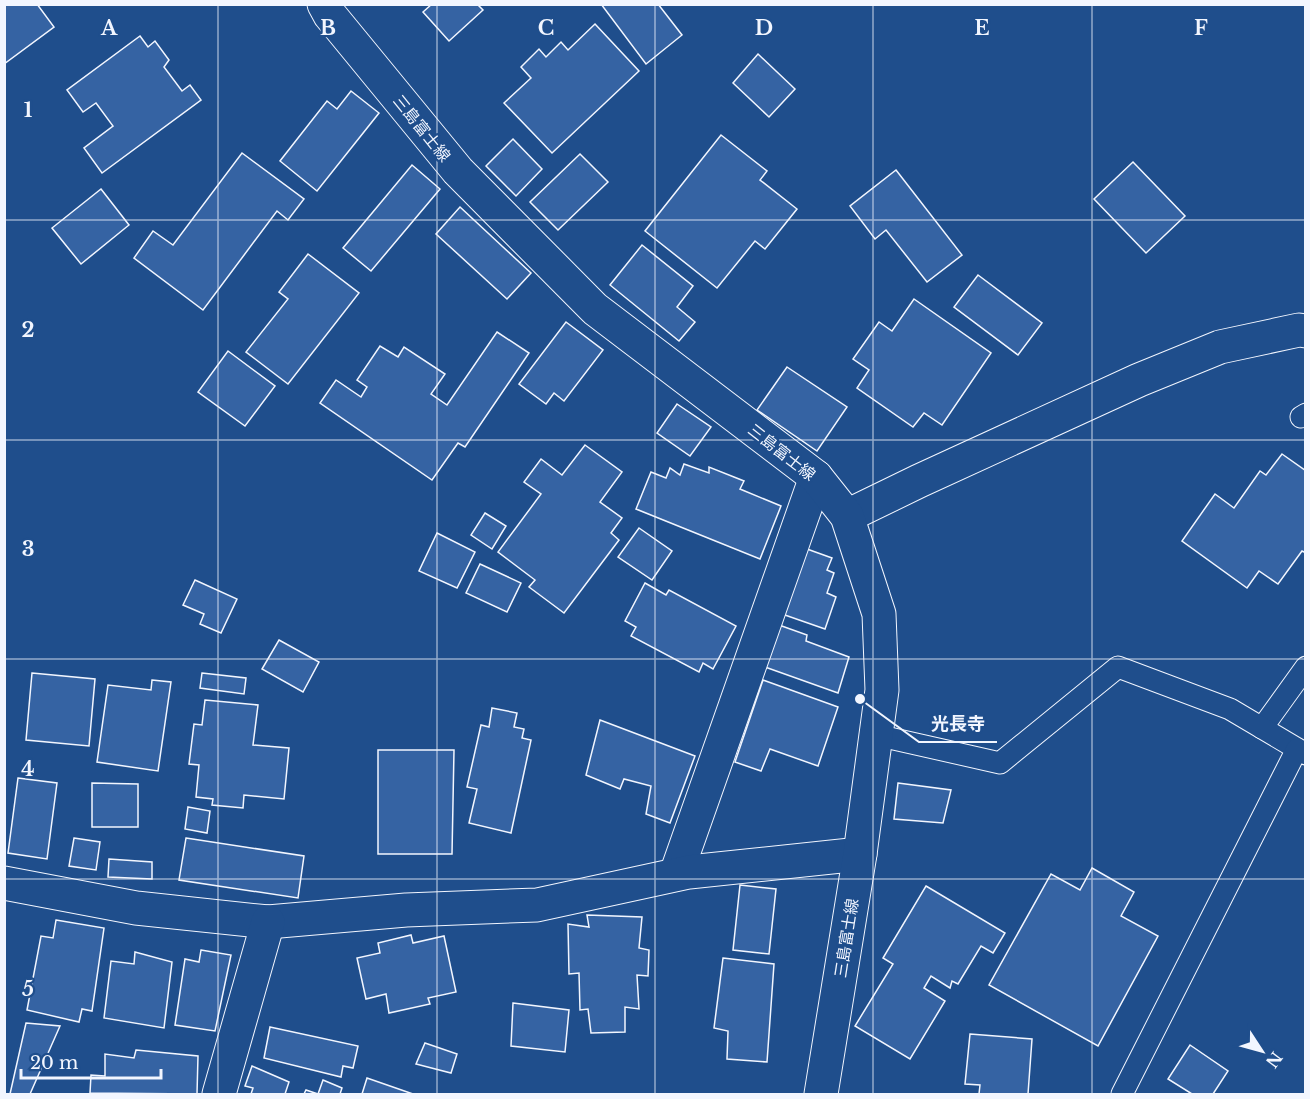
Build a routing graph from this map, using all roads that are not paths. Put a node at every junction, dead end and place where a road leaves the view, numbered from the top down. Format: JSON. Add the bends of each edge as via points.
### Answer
{"nodes":[{"id":1,"x":324,"y":4,"type":"edge"},
{"id":2,"x":1303,"y":328,"type":"edge"},
{"id":3,"x":816,"y":477,"type":"junction"},
{"id":4,"x":847,"y":516,"type":"junction"},
{"id":5,"x":1305,"y":667,"type":"edge"},
{"id":6,"x":1262,"y":728,"type":"junction"},
{"id":7,"x":876,"y":735,"type":"junction"},
{"id":8,"x":1301,"y":751,"type":"edge"},
{"id":9,"x":860,"y":854,"type":"junction"},
{"id":10,"x":676,"y":874,"type":"junction"},
{"id":11,"x":4,"y":883,"type":"edge"},
{"id":12,"x":268,"y":922,"type":"junction"},
{"id":13,"x":219,"y":1095,"type":"edge"},
{"id":14,"x":821,"y":1095,"type":"edge"},
{"id":15,"x":1122,"y":1095,"type":"edge"}],
"edges":[{"from":1,"to":3,"type":"street","name":"三島富士線","via":[[458,171],[595,309]]},
{"from":2,"to":4,"type":"street","via":[[1220,347],[1149,375]]},
{"from":3,"to":4,"type":"street","name":"三島富士線"},
{"from":3,"to":10,"type":"street"},
{"from":4,"to":7,"type":"street","name":"三島富士線","via":[[879,614],[882,690]]},
{"from":5,"to":6,"type":"lane"},
{"from":6,"to":7,"type":"lane","via":[[1230,709],[1118,667],[1000,763]]},
{"from":6,"to":8,"type":"lane"},
{"from":7,"to":9,"type":"street","name":"三島富士線"},
{"from":8,"to":15,"type":"lane"},
{"from":9,"to":10,"type":"street"},
{"from":9,"to":14,"type":"street","name":"三島富士線"},
{"from":10,"to":12,"type":"street","via":[[537,905],[406,909]]},
{"from":11,"to":12,"type":"street","via":[[136,908]]},
{"from":12,"to":13,"type":"street"}]}
